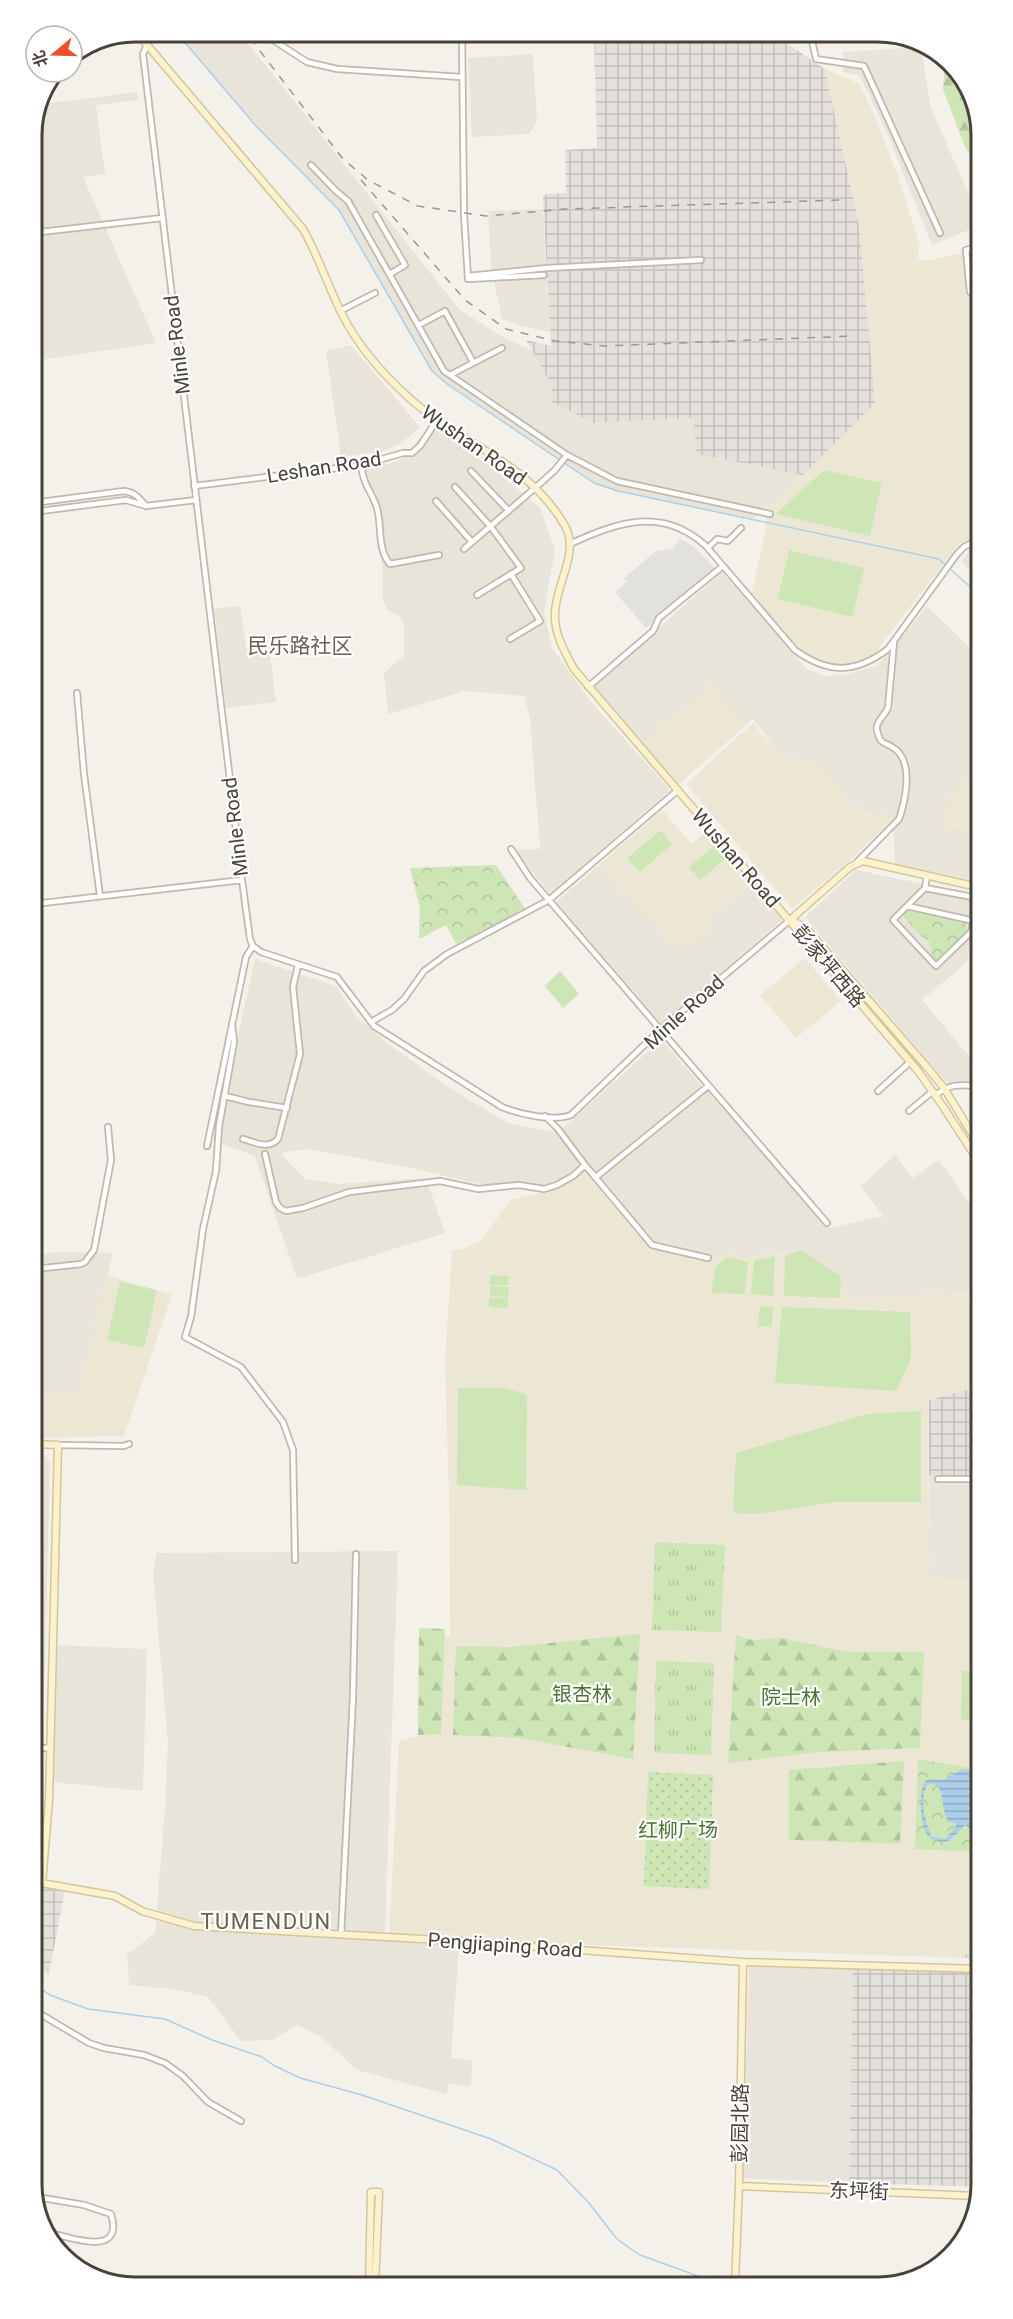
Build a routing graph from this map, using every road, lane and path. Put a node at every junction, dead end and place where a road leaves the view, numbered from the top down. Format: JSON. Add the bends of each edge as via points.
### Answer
{"nodes":[{"id":1,"x":144,"y":42,"type":"edge"},
{"id":2,"x":276,"y":42,"type":"edge"},
{"id":3,"x":462,"y":42,"type":"edge"},
{"id":4,"x":812,"y":42,"type":"edge"},
{"id":5,"x":147,"y":45,"type":"junction"},
{"id":6,"x":461,"y":77,"type":"junction"},
{"id":7,"x":311,"y":165,"type":"dead end"},
{"id":8,"x":376,"y":214,"type":"dead end"},
{"id":9,"x":162,"y":218,"type":"junction"},
{"id":10,"x":42,"y":232,"type":"edge"},
{"id":11,"x":940,"y":233,"type":"dead end"},
{"id":12,"x":971,"y":248,"type":"edge"},
{"id":13,"x":701,"y":260,"type":"dead end"},
{"id":14,"x":390,"y":273,"type":"junction"},
{"id":15,"x":544,"y":275,"type":"dead end"},
{"id":16,"x":468,"y":276,"type":"junction"},
{"id":17,"x":971,"y":292,"type":"edge"},
{"id":18,"x":375,"y":293,"type":"dead end"},
{"id":19,"x":340,"y":311,"type":"junction"},
{"id":20,"x":419,"y":325,"type":"junction"},
{"id":21,"x":502,"y":348,"type":"dead end"},
{"id":22,"x":473,"y":362,"type":"junction"},
{"id":23,"x":450,"y":375,"type":"junction"},
{"id":24,"x":437,"y":420,"type":"junction"},
{"id":25,"x":566,"y":457,"type":"junction"},
{"id":26,"x":361,"y":465,"type":"junction"},
{"id":27,"x":471,"y":471,"type":"dead end"},
{"id":28,"x":194,"y":486,"type":"junction"},
{"id":29,"x":455,"y":487,"type":"dead end"},
{"id":30,"x":535,"y":488,"type":"junction"},
{"id":31,"x":196,"y":500,"type":"junction"},
{"id":32,"x":436,"y":501,"type":"dead end"},
{"id":33,"x":42,"y":502,"type":"edge"},
{"id":34,"x":146,"y":506,"type":"junction"},
{"id":35,"x":42,"y":511,"type":"edge"},
{"id":36,"x":509,"y":511,"type":"junction"},
{"id":37,"x":770,"y":514,"type":"dead end"},
{"id":38,"x":491,"y":527,"type":"junction"},
{"id":39,"x":741,"y":528,"type":"dead end"},
{"id":40,"x":472,"y":543,"type":"junction"},
{"id":41,"x":570,"y":543,"type":"junction"},
{"id":42,"x":971,"y":543,"type":"edge"},
{"id":43,"x":708,"y":548,"type":"junction"},
{"id":44,"x":464,"y":549,"type":"dead end"},
{"id":45,"x":439,"y":555,"type":"dead end"},
{"id":46,"x":723,"y":566,"type":"junction"},
{"id":47,"x":512,"y":574,"type":"junction"},
{"id":48,"x":477,"y":595,"type":"dead end"},
{"id":49,"x":510,"y":639,"type":"dead end"},
{"id":50,"x":895,"y":639,"type":"junction"},
{"id":51,"x":588,"y":687,"type":"junction"},
{"id":52,"x":77,"y":693,"type":"dead end"},
{"id":53,"x":678,"y":790,"type":"junction"},
{"id":54,"x":511,"y":849,"type":"dead end"},
{"id":55,"x":857,"y":862,"type":"junction"},
{"id":56,"x":927,"y":875,"type":"junction"},
{"id":57,"x":242,"y":880,"type":"junction"},
{"id":58,"x":971,"y":885,"type":"edge"},
{"id":59,"x":924,"y":888,"type":"junction"},
{"id":60,"x":100,"y":896,"type":"junction"},
{"id":61,"x":971,"y":898,"type":"edge"},
{"id":62,"x":549,"y":900,"type":"junction"},
{"id":63,"x":42,"y":903,"type":"edge"},
{"id":64,"x":907,"y":906,"type":"junction"},
{"id":65,"x":790,"y":920,"type":"junction"},
{"id":66,"x":971,"y":920,"type":"edge"},
{"id":67,"x":971,"y":932,"type":"edge"},
{"id":68,"x":253,"y":946,"type":"junction"},
{"id":69,"x":298,"y":964,"type":"junction"},
{"id":70,"x":371,"y":1022,"type":"junction"},
{"id":71,"x":232,"y":1024,"type":"junction"},
{"id":72,"x":661,"y":1029,"type":"junction"},
{"id":73,"x":910,"y":1062,"type":"junction"},
{"id":74,"x":971,"y":1085,"type":"edge"},
{"id":75,"x":708,"y":1086,"type":"junction"},
{"id":76,"x":944,"y":1088,"type":"junction"},
{"id":77,"x":878,"y":1091,"type":"dead end"},
{"id":78,"x":934,"y":1093,"type":"junction"},
{"id":79,"x":225,"y":1096,"type":"junction"},
{"id":80,"x":287,"y":1108,"type":"junction"},
{"id":81,"x":909,"y":1111,"type":"dead end"},
{"id":82,"x":545,"y":1116,"type":"junction"},
{"id":83,"x":108,"y":1127,"type":"dead end"},
{"id":84,"x":971,"y":1132,"type":"edge"},
{"id":85,"x":243,"y":1139,"type":"dead end"},
{"id":86,"x":207,"y":1146,"type":"dead end"},
{"id":87,"x":971,"y":1150,"type":"edge"},
{"id":88,"x":265,"y":1154,"type":"dead end"},
{"id":89,"x":585,"y":1165,"type":"junction"},
{"id":90,"x":596,"y":1177,"type":"junction"},
{"id":91,"x":827,"y":1223,"type":"dead end"},
{"id":92,"x":708,"y":1258,"type":"dead end"},
{"id":93,"x":42,"y":1268,"type":"edge"},
{"id":94,"x":42,"y":1444,"type":"edge"},
{"id":95,"x":58,"y":1444,"type":"junction"},
{"id":96,"x":129,"y":1444,"type":"dead end"},
{"id":97,"x":939,"y":1479,"type":"dead end"},
{"id":98,"x":971,"y":1479,"type":"edge"},
{"id":99,"x":356,"y":1554,"type":"dead end"},
{"id":100,"x":296,"y":1560,"type":"dead end"},
{"id":101,"x":42,"y":1748,"type":"edge"},
{"id":102,"x":50,"y":1748,"type":"junction"},
{"id":103,"x":42,"y":1858,"type":"edge"},
{"id":104,"x":42,"y":1884,"type":"edge"},
{"id":105,"x":341,"y":1935,"type":"junction"},
{"id":106,"x":743,"y":1962,"type":"junction"},
{"id":107,"x":971,"y":1969,"type":"edge"},
{"id":108,"x":42,"y":2015,"type":"edge"},
{"id":109,"x":241,"y":2121,"type":"dead end"},
{"id":110,"x":740,"y":2186,"type":"junction"},
{"id":111,"x":970,"y":2196,"type":"edge"},
{"id":112,"x":44,"y":2198,"type":"edge"},
{"id":113,"x":57,"y":2234,"type":"edge"},
{"id":114,"x":369,"y":2277,"type":"edge"},
{"id":115,"x":375,"y":2277,"type":"edge"},
{"id":116,"x":735,"y":2277,"type":"edge"}],
"edges":[{"from":1,"to":5,"type":"street","name":"Wushan Road"},
{"from":2,"to":6,"type":"street","via":[[307,62],[337,69]]},
{"from":3,"to":6,"type":"street"},
{"from":4,"to":11,"type":"street","via":[[816,59],[864,66]]},
{"from":5,"to":9,"type":"street","name":"Minle Road","via":[[143,54]]},
{"from":5,"to":19,"type":"street","name":"Wushan Road","via":[[303,229]]},
{"from":6,"to":16,"type":"street"},
{"from":7,"to":14,"type":"street","via":[[348,201]]},
{"from":8,"to":14,"type":"street","via":[[405,265]]},
{"from":9,"to":10,"type":"street"},
{"from":9,"to":28,"type":"street","name":"Minle Road"},
{"from":12,"to":17,"type":"street","via":[[966,250]]},
{"from":13,"to":16,"type":"street"},
{"from":14,"to":20,"type":"street"},
{"from":15,"to":16,"type":"street"},
{"from":18,"to":19,"type":"street"},
{"from":19,"to":24,"type":"street","name":"Wushan Road","via":[[364,349],[404,393]]},
{"from":20,"to":22,"type":"street","via":[[445,311]]},
{"from":20,"to":23,"type":"street"},
{"from":21,"to":22,"type":"street"},
{"from":22,"to":23,"type":"street"},
{"from":23,"to":25,"type":"street"},
{"from":24,"to":26,"type":"street","name":"Leshan Road","via":[[412,453]]},
{"from":24,"to":30,"type":"street","name":"Wushan Road","via":[[503,460]]},
{"from":25,"to":30,"type":"street"},
{"from":25,"to":37,"type":"street","via":[[617,481]]},
{"from":26,"to":28,"type":"street","name":"Leshan Road"},
{"from":26,"to":45,"type":"street","via":[[366,489],[376,506],[384,557],[390,564]]},
{"from":27,"to":36,"type":"street"},
{"from":28,"to":31,"type":"street","name":"Minle Road"},
{"from":29,"to":38,"type":"street"},
{"from":30,"to":36,"type":"street"},
{"from":30,"to":41,"type":"street","name":"Wushan Road","via":[[557,513]]},
{"from":31,"to":34,"type":"street"},
{"from":31,"to":57,"type":"street","name":"Minle Road"},
{"from":32,"to":40,"type":"street"},
{"from":33,"to":34,"type":"street","via":[[124,491],[139,497]]},
{"from":34,"to":35,"type":"street","via":[[126,500]]},
{"from":36,"to":38,"type":"street"},
{"from":38,"to":40,"type":"street"},
{"from":38,"to":47,"type":"street","via":[[521,568]]},
{"from":39,"to":43,"type":"street","via":[[728,541],[717,539]]},
{"from":40,"to":44,"type":"street"},
{"from":41,"to":43,"type":"street","via":[[606,527],[651,522],[695,536]]},
{"from":41,"to":51,"type":"street","name":"Wushan Road","via":[[555,621],[567,656]]},
{"from":42,"to":50,"type":"street","via":[[952,561]]},
{"from":43,"to":46,"type":"street"},
{"from":46,"to":50,"type":"street","via":[[795,650],[820,665],[832,669],[859,665],[878,657]]},
{"from":46,"to":51,"type":"street","via":[[659,618],[653,631]]},
{"from":47,"to":48,"type":"street"},
{"from":47,"to":49,"type":"street","via":[[540,621]]},
{"from":50,"to":55,"type":"street","via":[[888,708],[877,726],[881,741],[894,747],[904,761],[902,812]]},
{"from":51,"to":53,"type":"street","name":"Wushan Road"},
{"from":52,"to":60,"type":"street"},
{"from":53,"to":62,"type":"street"},
{"from":53,"to":65,"type":"street","name":"Wushan Road"},
{"from":54,"to":62,"type":"street"},
{"from":55,"to":56,"type":"street"},
{"from":55,"to":65,"type":"street"},
{"from":56,"to":58,"type":"street"},
{"from":56,"to":59,"type":"street"},
{"from":57,"to":60,"type":"street"},
{"from":57,"to":68,"type":"street","name":"Minle Road"},
{"from":59,"to":61,"type":"street"},
{"from":59,"to":64,"type":"street"},
{"from":60,"to":63,"type":"street"},
{"from":62,"to":70,"type":"street","via":[[447,954],[424,971],[392,1010]]},
{"from":62,"to":72,"type":"street"},
{"from":64,"to":66,"type":"street"},
{"from":64,"to":67,"type":"street","via":[[893,920],[936,966]]},
{"from":65,"to":72,"type":"street","name":"Minle Road"},
{"from":65,"to":73,"type":"street","name":"彭家坪西路"},
{"from":65,"to":76,"type":"street","name":"彭家坪西路","via":[[806,928]]},
{"from":68,"to":69,"type":"street","name":"Minle Road"},
{"from":68,"to":71,"type":"street","via":[[246,957]]},
{"from":69,"to":70,"type":"street","name":"Minle Road","via":[[337,977]]},
{"from":69,"to":80,"type":"street","via":[[293,987],[300,1054]]},
{"from":70,"to":82,"type":"street","name":"Minle Road","via":[[502,1107]]},
{"from":71,"to":79,"type":"street","via":[[234,1042]]},
{"from":71,"to":86,"type":"street"},
{"from":72,"to":75,"type":"street"},
{"from":72,"to":82,"type":"street","name":"Minle Road","via":[[571,1115]]},
{"from":73,"to":77,"type":"street"},
{"from":73,"to":78,"type":"street","name":"彭家坪西路"},
{"from":74,"to":76,"type":"street","via":[[954,1084]]},
{"from":75,"to":90,"type":"street"},
{"from":75,"to":91,"type":"street"},
{"from":76,"to":78,"type":"street"},
{"from":76,"to":84,"type":"street","name":"彭家坪西路"},
{"from":78,"to":81,"type":"street"},
{"from":78,"to":87,"type":"street","name":"彭家坪西路"},
{"from":79,"to":80,"type":"street"},
{"from":79,"to":100,"type":"street","via":[[216,1171],[185,1336],[241,1367],[283,1422],[293,1450]]},
{"from":80,"to":85,"type":"street","via":[[273,1144],[266,1146]]},
{"from":82,"to":89,"type":"street"},
{"from":83,"to":93,"type":"street","via":[[111,1160],[94,1250],[81,1264]]},
{"from":88,"to":89,"type":"street","via":[[276,1202],[286,1211],[349,1192],[440,1181],[478,1189],[519,1185],[544,1189],[573,1176]]},
{"from":89,"to":90,"type":"street"},
{"from":90,"to":92,"type":"street","via":[[652,1245]]},
{"from":94,"to":95,"type":"street"},
{"from":95,"to":96,"type":"street"},
{"from":95,"to":102,"type":"street"},
{"from":97,"to":98,"type":"street"},
{"from":99,"to":105,"type":"street"},
{"from":101,"to":102,"type":"street"},
{"from":102,"to":103,"type":"street"},
{"from":104,"to":105,"type":"street","name":"Pengjiaping Road","via":[[115,1896],[142,1911],[194,1926]]},
{"from":105,"to":106,"type":"street","name":"Pengjiaping Road"},
{"from":106,"to":107,"type":"street","name":"Pengjiaping Road"},
{"from":106,"to":110,"type":"street","name":"彭园北路"},
{"from":108,"to":109,"type":"street","via":[[89,2043],[165,2063],[208,2102]]},
{"from":110,"to":111,"type":"street","name":"东坪街"},
{"from":110,"to":116,"type":"street","name":"彭园北路"},
{"from":112,"to":113,"type":"street","via":[[111,2214],[110,2237],[105,2241],[96,2243]]},
{"from":114,"to":115,"type":"street","via":[[371,2192],[379,2192]]}]}
